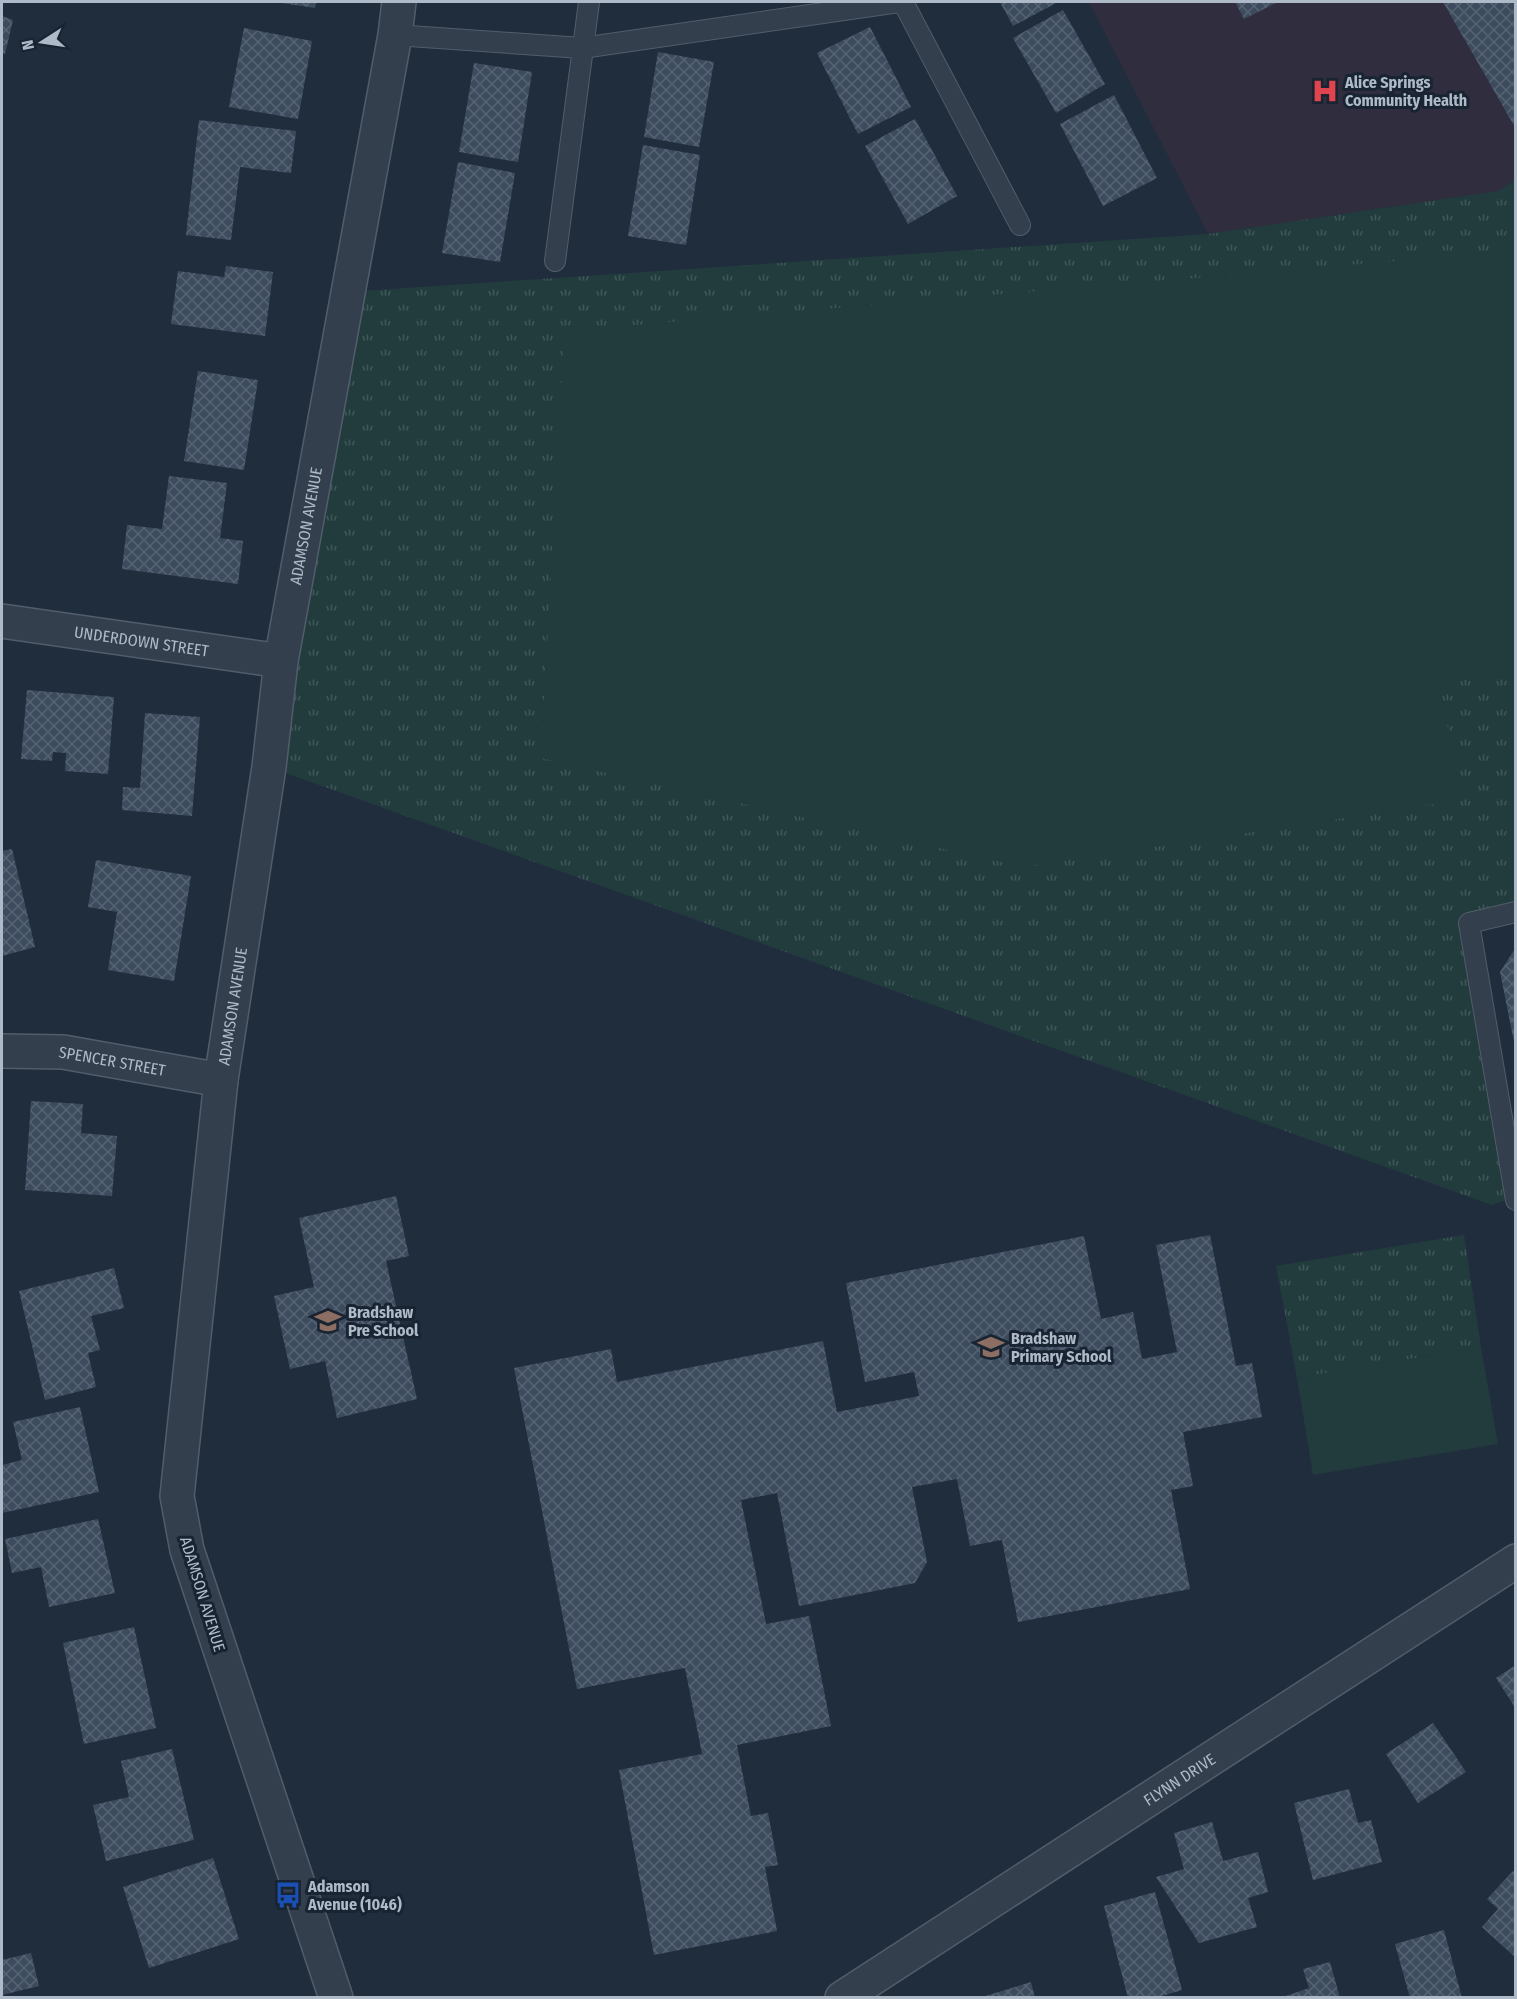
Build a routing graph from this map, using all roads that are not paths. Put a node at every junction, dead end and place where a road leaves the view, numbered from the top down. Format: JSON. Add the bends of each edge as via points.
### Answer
{"nodes":[{"id":1,"x":399,"y":2,"type":"edge"},
{"id":2,"x":589,"y":2,"type":"edge"},
{"id":3,"x":901,"y":2,"type":"edge"},
{"id":4,"x":395,"y":35,"type":"junction"},
{"id":5,"x":582,"y":48,"type":"junction"},
{"id":6,"x":1020,"y":225,"type":"dead end"},
{"id":7,"x":555,"y":261,"type":"dead end"},
{"id":8,"x":2,"y":621,"type":"edge"},
{"id":9,"x":281,"y":661,"type":"junction"},
{"id":10,"x":1515,"y":912,"type":"edge"},
{"id":11,"x":2,"y":1051,"type":"edge"},
{"id":12,"x":221,"y":1080,"type":"junction"},
{"id":13,"x":1515,"y":1198,"type":"edge"},
{"id":14,"x":1515,"y":1561,"type":"edge"},
{"id":15,"x":336,"y":1998,"type":"edge"},
{"id":16,"x":842,"y":1998,"type":"edge"}],
"edges":[{"from":1,"to":4,"type":"street","name":"ADAMSON AVENUE"},
{"from":2,"to":5,"type":"lane"},
{"from":3,"to":5,"type":"lane"},
{"from":3,"to":6,"type":"lane"},
{"from":4,"to":5,"type":"lane"},
{"from":4,"to":9,"type":"street","name":"ADAMSON AVENUE"},
{"from":5,"to":7,"type":"lane"},
{"from":8,"to":9,"type":"street","name":"UNDERDOWN STREET"},
{"from":9,"to":12,"type":"street","name":"ADAMSON AVENUE","via":[[269,767]]},
{"from":10,"to":13,"type":"lane","via":[[1469,923]]},
{"from":11,"to":12,"type":"street","name":"SPENCER STREET","via":[[63,1052]]},
{"from":12,"to":15,"type":"street","name":"ADAMSON AVENUE","via":[[177,1496],[187,1550]]},
{"from":14,"to":16,"type":"street","name":"FLYNN DRIVE"}]}
